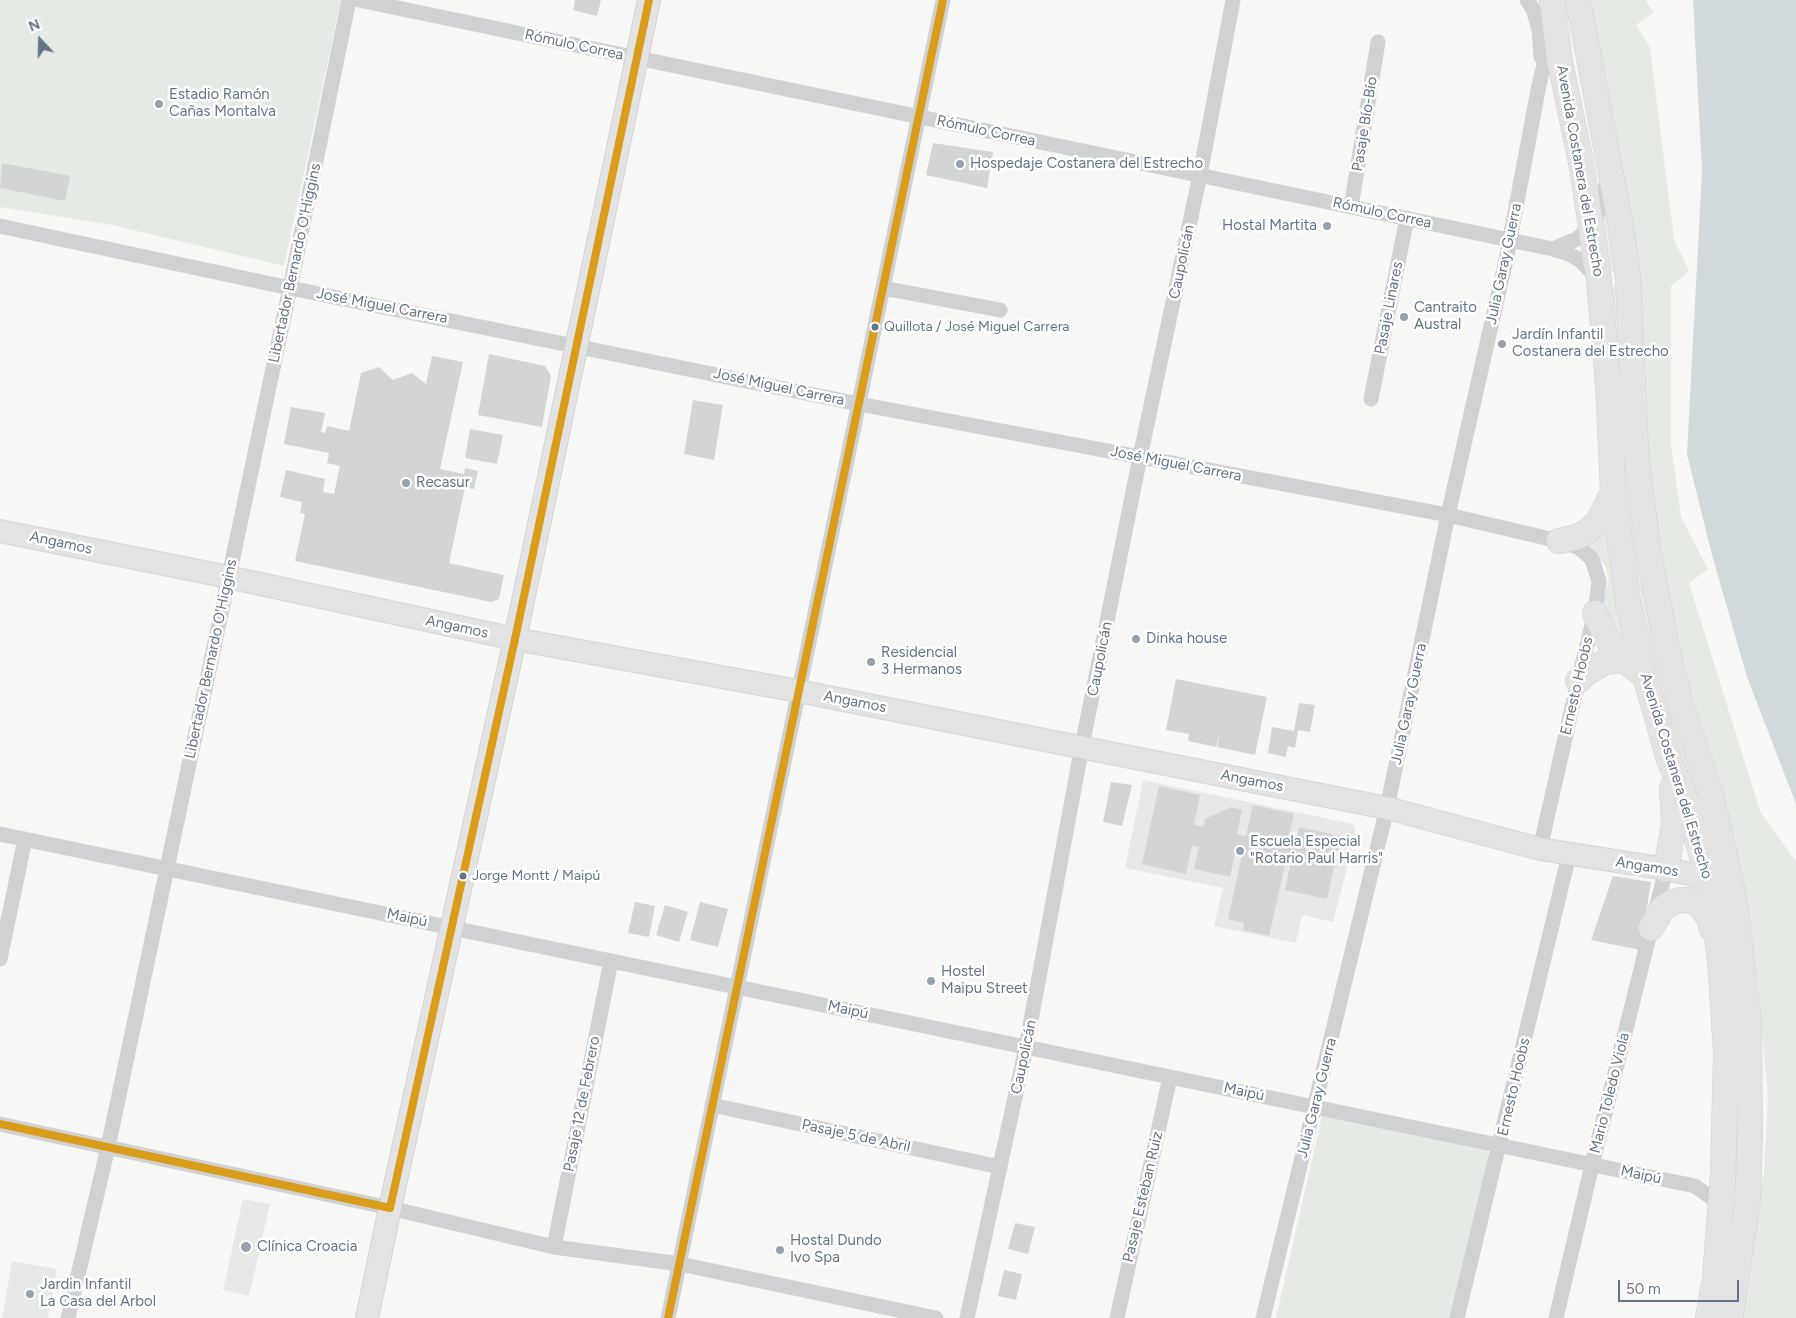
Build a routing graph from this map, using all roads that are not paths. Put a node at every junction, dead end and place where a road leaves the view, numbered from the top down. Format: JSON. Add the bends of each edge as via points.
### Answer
{"nodes":[{"id":1,"x":349,"y":0,"type":"edge"},
{"id":2,"x":360,"y":0,"type":"edge"},
{"id":3,"x":649,"y":0,"type":"edge"},
{"id":4,"x":943,"y":0,"type":"edge"},
{"id":5,"x":1233,"y":0,"type":"edge"},
{"id":6,"x":1527,"y":0,"type":"edge"},
{"id":7,"x":1578,"y":0,"type":"edge"},
{"id":8,"x":1553,"y":12,"type":"edge"},
{"id":9,"x":1378,"y":42,"type":"dead end"},
{"id":10,"x":636,"y":58,"type":"junction"},
{"id":11,"x":1539,"y":86,"type":"junction"},
{"id":12,"x":919,"y":117,"type":"junction"},
{"id":13,"x":1609,"y":162,"type":"junction"},
{"id":14,"x":1200,"y":175,"type":"junction"},
{"id":15,"x":1351,"y":207,"type":"junction"},
{"id":16,"x":1407,"y":218,"type":"junction"},
{"id":17,"x":1592,"y":225,"type":"junction"},
{"id":18,"x":0,"y":226,"type":"edge"},
{"id":19,"x":1510,"y":240,"type":"junction"},
{"id":20,"x":1553,"y":249,"type":"junction"},
{"id":21,"x":1600,"y":281,"type":"junction"},
{"id":22,"x":290,"y":288,"type":"junction"},
{"id":23,"x":883,"y":288,"type":"junction"},
{"id":24,"x":1000,"y":310,"type":"dead end"},
{"id":25,"x":577,"y":345,"type":"junction"},
{"id":26,"x":1371,"y":399,"type":"dead end"},
{"id":27,"x":859,"y":404,"type":"junction"},
{"id":28,"x":1140,"y":457,"type":"junction"},
{"id":29,"x":1613,"y":492,"type":"junction"},
{"id":30,"x":1448,"y":515,"type":"junction"},
{"id":31,"x":0,"y":531,"type":"edge"},
{"id":32,"x":1559,"y":541,"type":"junction"},
{"id":33,"x":228,"y":577,"type":"junction"},
{"id":34,"x":1595,"y":613,"type":"junction"},
{"id":35,"x":515,"y":639,"type":"junction"},
{"id":36,"x":1622,"y":660,"type":"junction"},
{"id":37,"x":1646,"y":676,"type":"junction"},
{"id":38,"x":1578,"y":681,"type":"junction"},
{"id":39,"x":798,"y":691,"type":"junction"},
{"id":40,"x":1082,"y":746,"type":"junction"},
{"id":41,"x":1669,"y":760,"type":"junction"},
{"id":42,"x":1387,"y":808,"type":"junction"},
{"id":43,"x":0,"y":834,"type":"edge"},
{"id":44,"x":25,"y":839,"type":"junction"},
{"id":45,"x":1540,"y":849,"type":"junction"},
{"id":46,"x":1569,"y":855,"type":"junction"},
{"id":47,"x":167,"y":868,"type":"junction"},
{"id":48,"x":1666,"y":870,"type":"junction"},
{"id":49,"x":1708,"y":878,"type":"junction"},
{"id":50,"x":1736,"y":912,"type":"junction"},
{"id":51,"x":451,"y":928,"type":"junction"},
{"id":52,"x":1651,"y":928,"type":"junction"},
{"id":53,"x":0,"y":959,"type":"edge"},
{"id":54,"x":1720,"y":959,"type":"junction"},
{"id":55,"x":611,"y":961,"type":"junction"},
{"id":56,"x":736,"y":987,"type":"junction"},
{"id":57,"x":1026,"y":1047,"type":"junction"},
{"id":58,"x":1170,"y":1077,"type":"junction"},
{"id":59,"x":712,"y":1105,"type":"junction"},
{"id":60,"x":1315,"y":1107,"type":"junction"},
{"id":61,"x":0,"y":1124,"type":"edge"},
{"id":62,"x":1750,"y":1132,"type":"junction"},
{"id":63,"x":1500,"y":1146,"type":"junction"},
{"id":64,"x":108,"y":1147,"type":"junction"},
{"id":65,"x":1592,"y":1165,"type":"junction"},
{"id":66,"x":1000,"y":1167,"type":"junction"},
{"id":67,"x":1723,"y":1172,"type":"junction"},
{"id":68,"x":1695,"y":1186,"type":"junction"},
{"id":69,"x":1720,"y":1204,"type":"junction"},
{"id":70,"x":390,"y":1208,"type":"junction"},
{"id":71,"x":554,"y":1247,"type":"junction"},
{"id":72,"x":680,"y":1264,"type":"junction"},
{"id":73,"x":68,"y":1318,"type":"edge"},
{"id":74,"x":367,"y":1318,"type":"edge"},
{"id":75,"x":668,"y":1318,"type":"edge"},
{"id":76,"x":936,"y":1318,"type":"edge"},
{"id":77,"x":967,"y":1318,"type":"edge"},
{"id":78,"x":1117,"y":1318,"type":"edge"},
{"id":79,"x":1263,"y":1318,"type":"edge"},
{"id":80,"x":1457,"y":1318,"type":"edge"},
{"id":81,"x":1556,"y":1318,"type":"edge"},
{"id":82,"x":1708,"y":1318,"type":"edge"},
{"id":83,"x":1730,"y":1318,"type":"edge"}],
"edges":[{"from":1,"to":22,"type":"street","name":"Libertador Bernardo O'Higgins"},
{"from":2,"to":10,"type":"street","name":"Rómulo Correa"},
{"from":3,"to":10,"type":"street"},
{"from":4,"to":12,"type":"street"},
{"from":5,"to":14,"type":"street","name":"Caupolicán"},
{"from":6,"to":11,"type":"street","name":"Julia Garay Guerra","via":[[1535,15],[1540,37]]},
{"from":7,"to":13,"type":"main road","name":"Avenida Costanera del Estrecho"},
{"from":8,"to":11,"type":"street","name":"Julia Garay Guerra"},
{"from":8,"to":17,"type":"main road","name":"Avenida Costanera del Estrecho","via":[[1566,99]]},
{"from":9,"to":15,"type":"street","name":"Pasaje Bío-Bío"},
{"from":10,"to":12,"type":"street","name":"Rómulo Correa"},
{"from":10,"to":25,"type":"street"},
{"from":11,"to":19,"type":"street","name":"Julia Garay Guerra"},
{"from":12,"to":14,"type":"street","name":"Rómulo Correa"},
{"from":12,"to":23,"type":"street"},
{"from":13,"to":17,"type":"street","via":[[1603,199]]},
{"from":13,"to":50,"type":"main road","name":"Avenida Costanera del Estrecho","via":[[1628,278],[1636,452],[1648,549],[1666,643],[1681,704],[1710,790]]},
{"from":14,"to":15,"type":"street","name":"Rómulo Correa"},
{"from":14,"to":28,"type":"street","name":"Caupolicán"},
{"from":15,"to":16,"type":"street","name":"Rómulo Correa"},
{"from":16,"to":19,"type":"street","name":"Rómulo Correa"},
{"from":16,"to":26,"type":"street","name":"Pasaje Linares"},
{"from":17,"to":20,"type":"street","via":[[1577,238]]},
{"from":17,"to":21,"type":"main road","name":"Avenida Costanera del Estrecho"},
{"from":18,"to":22,"type":"street","name":"José Miguel Carrera"},
{"from":19,"to":20,"type":"street","name":"Rómulo Correa"},
{"from":19,"to":30,"type":"street","name":"Julia Garay Guerra"},
{"from":20,"to":21,"type":"street","name":"Rómulo Correa","via":[[1580,261]]},
{"from":21,"to":29,"type":"main road","name":"Avenida Costanera del Estrecho"},
{"from":22,"to":25,"type":"street","name":"José Miguel Carrera"},
{"from":22,"to":33,"type":"street","name":"Libertador Bernardo O'Higgins"},
{"from":23,"to":24,"type":"street"},
{"from":23,"to":27,"type":"street"},
{"from":25,"to":27,"type":"street","name":"José Miguel Carrera"},
{"from":25,"to":35,"type":"street"},
{"from":27,"to":28,"type":"street","name":"José Miguel Carrera"},
{"from":27,"to":39,"type":"street"},
{"from":28,"to":30,"type":"street","name":"José Miguel Carrera"},
{"from":28,"to":40,"type":"street","name":"Caupolicán"},
{"from":29,"to":32,"type":"main road","via":[[1598,522],[1577,537]]},
{"from":29,"to":37,"type":"main road","name":"Avenida Costanera del Estrecho","via":[[1628,603]]},
{"from":30,"to":32,"type":"street","name":"José Miguel Carrera"},
{"from":30,"to":42,"type":"street","name":"Julia Garay Guerra"},
{"from":31,"to":33,"type":"street","name":"Angamos"},
{"from":32,"to":34,"type":"street","name":"Ernesto Hoobs","via":[[1578,547],[1592,559],[1599,581]]},
{"from":33,"to":35,"type":"street","name":"Angamos"},
{"from":33,"to":47,"type":"street","name":"Libertador Bernardo O'Higgins"},
{"from":34,"to":36,"type":"main road"},
{"from":34,"to":38,"type":"street","name":"Ernesto Hoobs"},
{"from":35,"to":39,"type":"street","name":"Angamos"},
{"from":35,"to":51,"type":"street"},
{"from":36,"to":37,"type":"main road"},
{"from":36,"to":38,"type":"main road","via":[[1605,662]]},
{"from":37,"to":41,"type":"main road","name":"Avenida Costanera del Estrecho"},
{"from":38,"to":45,"type":"street","name":"Ernesto Hoobs"},
{"from":39,"to":40,"type":"street","name":"Angamos"},
{"from":39,"to":56,"type":"street"},
{"from":40,"to":42,"type":"street","name":"Angamos"},
{"from":40,"to":57,"type":"street","name":"Caupolicán"},
{"from":41,"to":48,"type":"main road","via":[[1674,824]]},
{"from":41,"to":49,"type":"main road","name":"Avenida Costanera del Estrecho","via":[[1687,803]]},
{"from":42,"to":45,"type":"street","name":"Angamos"},
{"from":42,"to":60,"type":"street","name":"Julia Garay Guerra"},
{"from":43,"to":44,"type":"street","name":"Maipú"},
{"from":44,"to":47,"type":"street","name":"Maipú"},
{"from":44,"to":53,"type":"street"},
{"from":45,"to":46,"type":"street","name":"Angamos"},
{"from":46,"to":48,"type":"street","name":"Angamos"},
{"from":46,"to":63,"type":"street","name":"Ernesto Hoobs"},
{"from":47,"to":51,"type":"street","name":"Maipú"},
{"from":47,"to":64,"type":"street","name":"Libertador Bernardo O'Higgins"},
{"from":48,"to":49,"type":"street","name":"Angamos"},
{"from":48,"to":52,"type":"street","name":"Mario Toledo Viola"},
{"from":49,"to":50,"type":"main road"},
{"from":49,"to":54,"type":"main road","name":"Avenida Costanera del Estrecho"},
{"from":50,"to":62,"type":"main road","name":"Avenida Costanera del Estrecho","via":[[1749,1025]]},
{"from":51,"to":55,"type":"street","name":"Maipú"},
{"from":51,"to":70,"type":"street"},
{"from":52,"to":54,"type":"main road","via":[[1663,908],[1673,902],[1695,902],[1708,918]]},
{"from":52,"to":65,"type":"street","name":"Mario Toledo Viola"},
{"from":54,"to":67,"type":"main road","name":"Avenida Costanera del Estrecho","via":[[1726,1053]]},
{"from":55,"to":56,"type":"street","name":"Maipú"},
{"from":55,"to":71,"type":"street","name":"Pasaje 12 de Febrero"},
{"from":56,"to":57,"type":"street","name":"Maipú"},
{"from":56,"to":59,"type":"street"},
{"from":57,"to":58,"type":"street","name":"Maipú"},
{"from":57,"to":66,"type":"street","name":"Caupolicán"},
{"from":58,"to":60,"type":"street","name":"Maipú"},
{"from":58,"to":78,"type":"street","name":"Pasaje Esteban Ruiz"},
{"from":59,"to":66,"type":"street","name":"Pasaje 5 de Abril"},
{"from":59,"to":72,"type":"street"},
{"from":60,"to":63,"type":"street","name":"Maipú"},
{"from":60,"to":79,"type":"street","name":"Julia Garay Guerra"},
{"from":61,"to":64,"type":"street"},
{"from":62,"to":67,"type":"main road"},
{"from":62,"to":83,"type":"main road","name":"Avenida Costanera del Estrecho","via":[[1748,1200]]},
{"from":63,"to":65,"type":"street","name":"Maipú"},
{"from":63,"to":80,"type":"street","name":"Ernesto Hoobs"},
{"from":64,"to":70,"type":"street"},
{"from":64,"to":73,"type":"street","name":"Libertador Bernardo O'Higgins"},
{"from":65,"to":68,"type":"street","name":"Maipú"},
{"from":65,"to":81,"type":"street","name":"Mario Toledo Viola"},
{"from":66,"to":77,"type":"street","name":"Caupolicán"},
{"from":67,"to":68,"type":"street"},
{"from":67,"to":69,"type":"main road","name":"Avenida Costanera del Estrecho"},
{"from":68,"to":69,"type":"street","name":"Maipú"},
{"from":69,"to":82,"type":"main road","name":"Avenida Costanera del Estrecho","via":[[1715,1278]]},
{"from":70,"to":71,"type":"street"},
{"from":70,"to":74,"type":"street"},
{"from":71,"to":72,"type":"street"},
{"from":72,"to":75,"type":"street"},
{"from":72,"to":76,"type":"street"}]}
